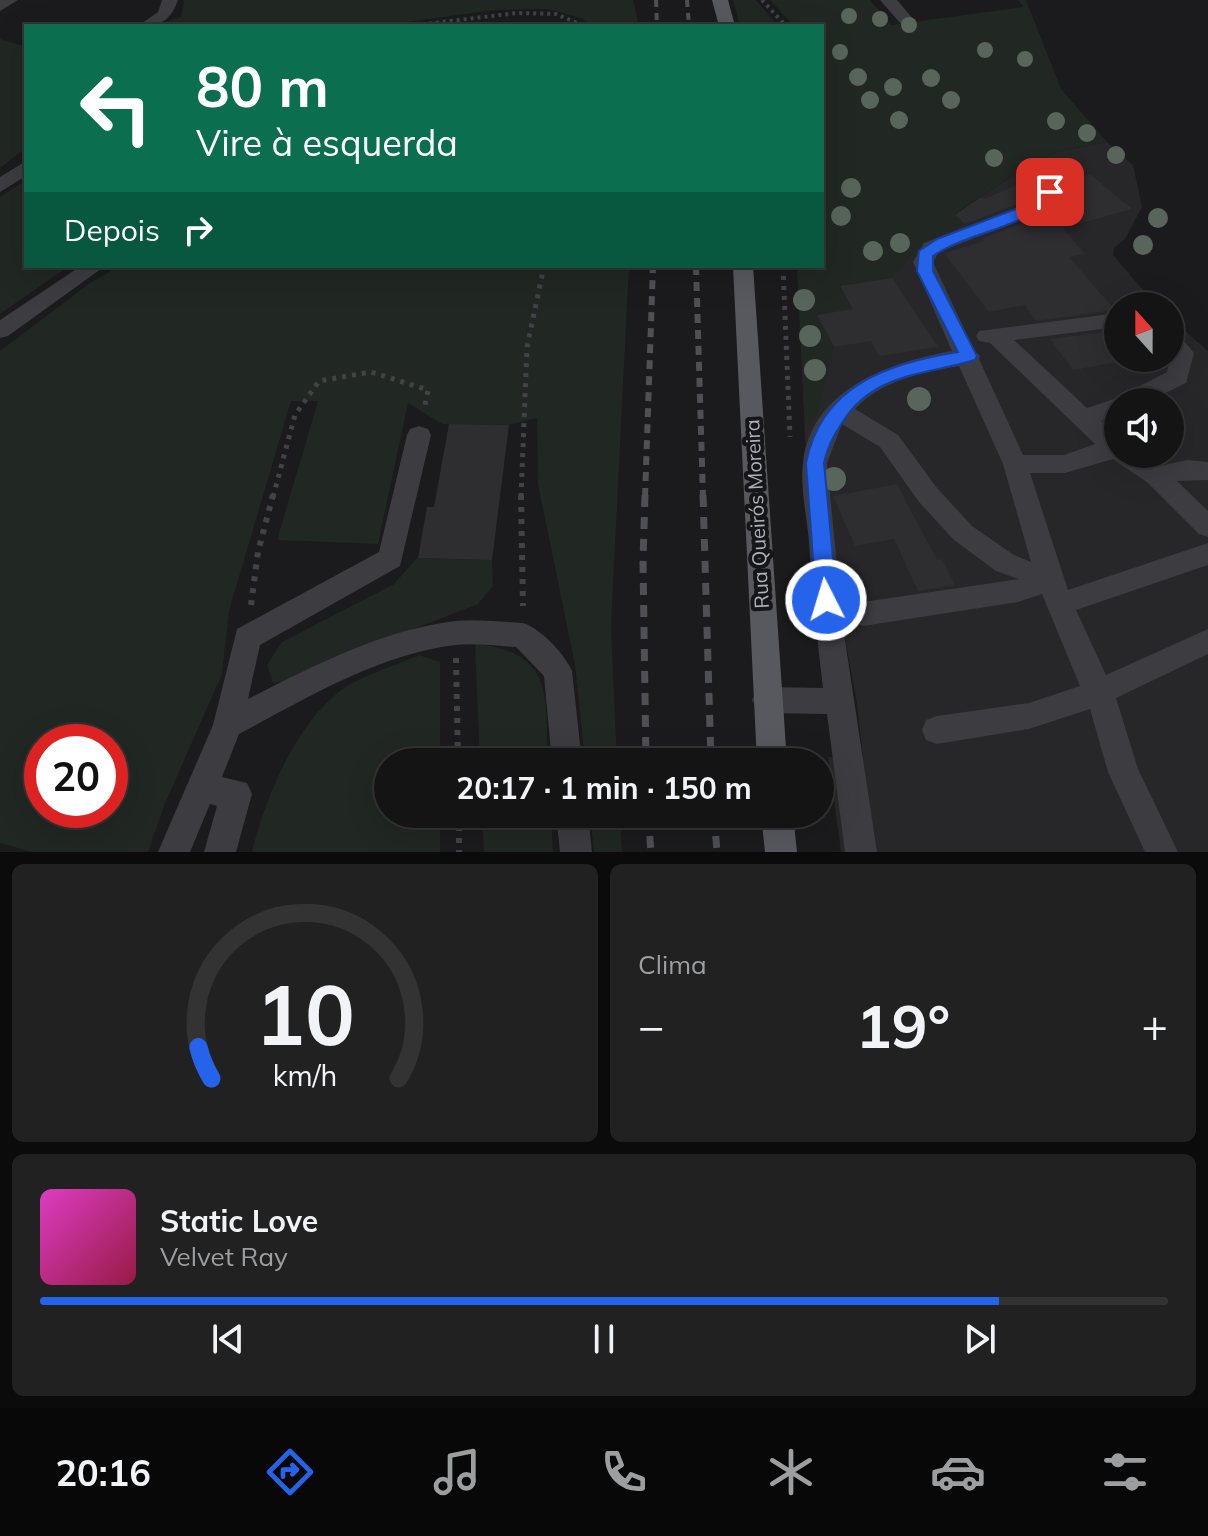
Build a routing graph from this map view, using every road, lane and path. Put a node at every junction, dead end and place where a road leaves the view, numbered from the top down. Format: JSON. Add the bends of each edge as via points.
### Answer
{"nodes":[{"id":1,"x":10,"y":0,"type":"edge"},
{"id":2,"x":170,"y":0,"type":"edge"},
{"id":3,"x":720,"y":0,"type":"edge"},
{"id":4,"x":762,"y":0,"type":"edge"},
{"id":5,"x":888,"y":0,"type":"edge"},
{"id":6,"x":0,"y":6,"type":"edge"},
{"id":7,"x":907,"y":21,"type":"dead end"},
{"id":8,"x":149,"y":24,"type":"edge"},
{"id":9,"x":425,"y":24,"type":"edge"},
{"id":10,"x":579,"y":24,"type":"edge"},
{"id":11,"x":726,"y":24,"type":"edge"},
{"id":12,"x":784,"y":24,"type":"edge"},
{"id":13,"x":24,"y":168,"type":"edge"},
{"id":14,"x":1049,"y":169,"type":"dead end"},
{"id":15,"x":0,"y":186,"type":"edge"},
{"id":16,"x":92,"y":268,"type":"edge"},
{"id":17,"x":543,"y":268,"type":"edge"},
{"id":18,"x":743,"y":268,"type":"edge"},
{"id":19,"x":1104,"y":322,"type":"edge"},
{"id":20,"x":0,"y":331,"type":"edge"},
{"id":21,"x":995,"y":335,"type":"junction"},
{"id":22,"x":964,"y":348,"type":"junction"},
{"id":23,"x":1179,"y":372,"type":"edge"},
{"id":24,"x":1155,"y":388,"type":"edge"},
{"id":25,"x":840,"y":411,"type":"junction"},
{"id":26,"x":1104,"y":411,"type":"edge"},
{"id":27,"x":1082,"y":419,"type":"junction"},
{"id":28,"x":419,"y":435,"type":"joint"},
{"id":29,"x":1104,"y":439,"type":"edge"},
{"id":30,"x":1104,"y":454,"type":"edge"},
{"id":31,"x":1015,"y":464,"type":"junction"},
{"id":32,"x":1145,"y":468,"type":"edge"},
{"id":33,"x":1208,"y":471,"type":"edge"},
{"id":34,"x":1157,"y":476,"type":"junction"},
{"id":35,"x":1208,"y":527,"type":"edge"},
{"id":36,"x":1208,"y":554,"type":"edge"},
{"id":37,"x":1056,"y":592,"type":"junction"},
{"id":38,"x":863,"y":614,"type":"dead end"},
{"id":39,"x":455,"y":633,"type":"junction"},
{"id":40,"x":523,"y":635,"type":"junction"},
{"id":41,"x":247,"y":638,"type":"junction"},
{"id":42,"x":1208,"y":641,"type":"edge"},
{"id":43,"x":1100,"y":692,"type":"junction"},
{"id":44,"x":767,"y":700,"type":"junction"},
{"id":45,"x":841,"y":701,"type":"junction"},
{"id":46,"x":228,"y":725,"type":"junction"},
{"id":47,"x":937,"y":730,"type":"dead end"},
{"id":48,"x":458,"y":748,"type":"edge"},
{"id":49,"x":566,"y":748,"type":"edge"},
{"id":50,"x":771,"y":748,"type":"edge"},
{"id":51,"x":202,"y":788,"type":"junction"},
{"id":52,"x":459,"y":828,"type":"edge"},
{"id":53,"x":573,"y":828,"type":"edge"},
{"id":54,"x":778,"y":828,"type":"edge"},
{"id":55,"x":174,"y":852,"type":"edge"},
{"id":56,"x":220,"y":852,"type":"edge"},
{"id":57,"x":459,"y":852,"type":"edge"},
{"id":58,"x":576,"y":852,"type":"edge"},
{"id":59,"x":781,"y":852,"type":"edge"},
{"id":60,"x":861,"y":852,"type":"edge"},
{"id":61,"x":1162,"y":852,"type":"edge"}],
"edges":[{"from":1,"to":6,"type":"street"},
{"from":2,"to":8,"type":"street","via":[[165,14]]},
{"from":3,"to":11,"type":"main road"},
{"from":4,"to":12,"type":"path"},
{"from":5,"to":7,"type":"street"},
{"from":9,"to":10,"type":"path","via":[[517,13],[556,14]]},
{"from":13,"to":15,"type":"street"},
{"from":14,"to":22,"type":"street","via":[[1050,192],[1034,208],[925,254],[925,271]]},
{"from":16,"to":20,"type":"street"},
{"from":17,"to":40,"type":"path","via":[[530,310],[523,429]]},
{"from":18,"to":44,"type":"main road","name":"Rua Queirós Moreira"},
{"from":19,"to":21,"type":"street"},
{"from":21,"to":22,"type":"street"},
{"from":21,"to":27,"type":"street"},
{"from":22,"to":25,"type":"street","via":[[877,379]]},
{"from":22,"to":31,"type":"street"},
{"from":23,"to":24,"type":"street"},
{"from":25,"to":37,"type":"street","via":[[889,441],[963,533]]},
{"from":25,"to":45,"type":"street","via":[[818,445],[815,463]]},
{"from":26,"to":27,"type":"street"},
{"from":27,"to":29,"type":"street"},
{"from":28,"to":41,"type":"street","via":[[391,558]]},
{"from":28,"to":41,"type":"path","via":[[428,390],[371,372],[319,381],[295,415],[258,552]]},
{"from":30,"to":31,"type":"street","via":[[1065,464]]},
{"from":31,"to":37,"type":"street"},
{"from":32,"to":34,"type":"street"},
{"from":33,"to":34,"type":"street","via":[[1187,469]]},
{"from":34,"to":35,"type":"street"},
{"from":36,"to":37,"type":"street"},
{"from":37,"to":38,"type":"street","via":[[1018,591]]},
{"from":37,"to":43,"type":"street"},
{"from":39,"to":40,"type":"street"},
{"from":39,"to":46,"type":"street","via":[[401,645],[306,684]]},
{"from":39,"to":48,"type":"path"},
{"from":40,"to":49,"type":"street","via":[[558,671]]},
{"from":41,"to":46,"type":"street"},
{"from":42,"to":43,"type":"street"},
{"from":43,"to":47,"type":"street","via":[[1029,716]]},
{"from":43,"to":61,"type":"street","via":[[1123,772]]},
{"from":44,"to":45,"type":"street"},
{"from":44,"to":50,"type":"main road","name":"Rua Queirós Moreira"},
{"from":45,"to":60,"type":"street"},
{"from":46,"to":51,"type":"street"},
{"from":51,"to":55,"type":"street"},
{"from":51,"to":56,"type":"street","via":[[236,794]]},
{"from":52,"to":57,"type":"path"},
{"from":53,"to":58,"type":"street"},
{"from":54,"to":59,"type":"main road"}]}
